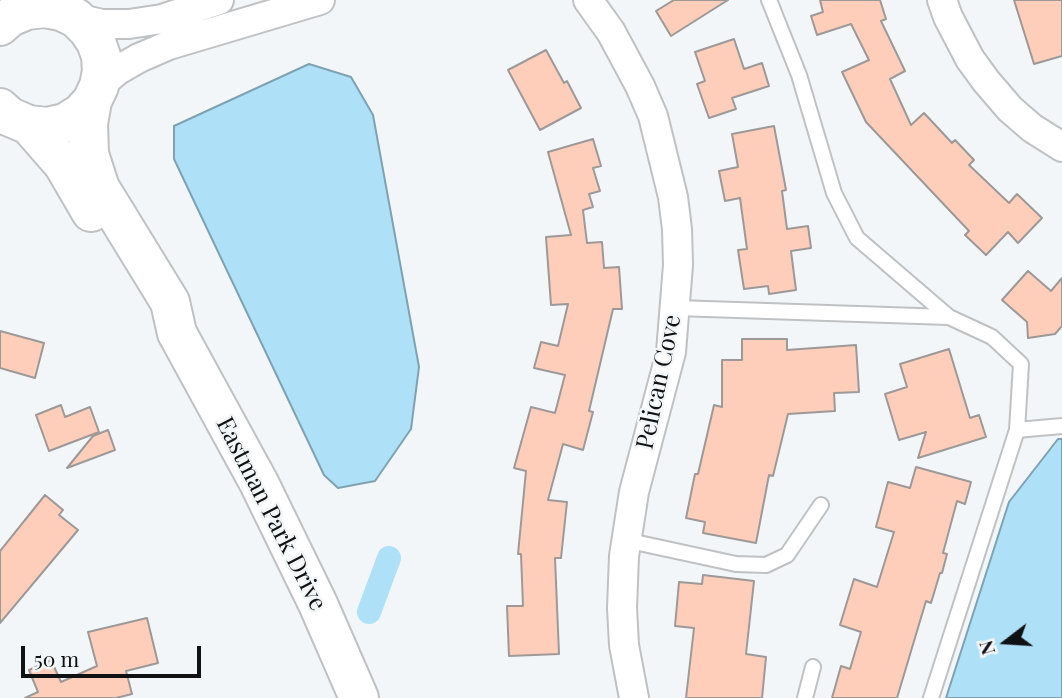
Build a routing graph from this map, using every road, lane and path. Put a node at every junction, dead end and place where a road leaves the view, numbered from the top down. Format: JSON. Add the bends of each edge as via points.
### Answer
{"nodes":[{"id":1,"x":219,"y":0,"type":"edge"},
{"id":2,"x":320,"y":0,"type":"edge"},
{"id":3,"x":588,"y":0,"type":"edge"},
{"id":4,"x":769,"y":0,"type":"edge"},
{"id":5,"x":942,"y":0,"type":"edge"},
{"id":6,"x":52,"y":9,"type":"edge"},
{"id":7,"x":0,"y":26,"type":"edge"},
{"id":8,"x":95,"y":94,"type":"junction"},
{"id":9,"x":10,"y":117,"type":"edge"},
{"id":10,"x":1062,"y":147,"type":"edge"},
{"id":11,"x":676,"y":308,"type":"junction"},
{"id":12,"x":948,"y":317,"type":"junction"},
{"id":13,"x":177,"y":333,"type":"junction"},
{"id":14,"x":1062,"y":426,"type":"edge"},
{"id":15,"x":1017,"y":430,"type":"junction"},
{"id":16,"x":821,"y":505,"type":"dead end"},
{"id":17,"x":625,"y":540,"type":"junction"},
{"id":18,"x":813,"y":667,"type":"dead end"},
{"id":19,"x":359,"y":698,"type":"edge"},
{"id":20,"x":634,"y":698,"type":"edge"},
{"id":21,"x":804,"y":698,"type":"edge"},
{"id":22,"x":931,"y":698,"type":"edge"}],
"edges":[{"from":1,"to":6,"type":"street","via":[[162,19],[129,24],[102,24]]},
{"from":2,"to":8,"type":"street","via":[[169,45],[118,70]]},
{"from":3,"to":11,"type":"street","name":"Pelican Cove","via":[[640,86],[662,146],[677,229]]},
{"from":4,"to":12,"type":"lane","via":[[799,75],[834,193],[858,238]]},
{"from":5,"to":10,"type":"street","via":[[970,59],[986,81],[1025,122]]},
{"from":6,"to":7,"type":"street","via":[[27,10]]},
{"from":6,"to":8,"type":"street","name":"Eastman Park Drive","via":[[88,30],[99,49],[102,71]]},
{"from":8,"to":9,"type":"street","via":[[81,113],[65,123],[47,127]]},
{"from":8,"to":13,"type":"street","name":"Eastman Park Drive","via":[[88,124],[89,154],[100,188],[170,302]]},
{"from":9,"to":13,"type":"street","name":"Eastman Park Drive","via":[[63,164],[152,310]]},
{"from":11,"to":12,"type":"lane"},
{"from":11,"to":17,"type":"street","name":"Pelican Cove","via":[[671,352]]},
{"from":12,"to":15,"type":"lane","via":[[992,337],[1021,364]]},
{"from":13,"to":19,"type":"street","name":"Eastman Park Drive","via":[[259,483]]},
{"from":14,"to":15,"type":"lane"},
{"from":15,"to":22,"type":"lane"},
{"from":16,"to":17,"type":"lane","via":[[787,555],[766,565],[736,564]]},
{"from":17,"to":20,"type":"street","name":"Pelican Cove","via":[[624,645]]},
{"from":18,"to":21,"type":"lane"}]}
